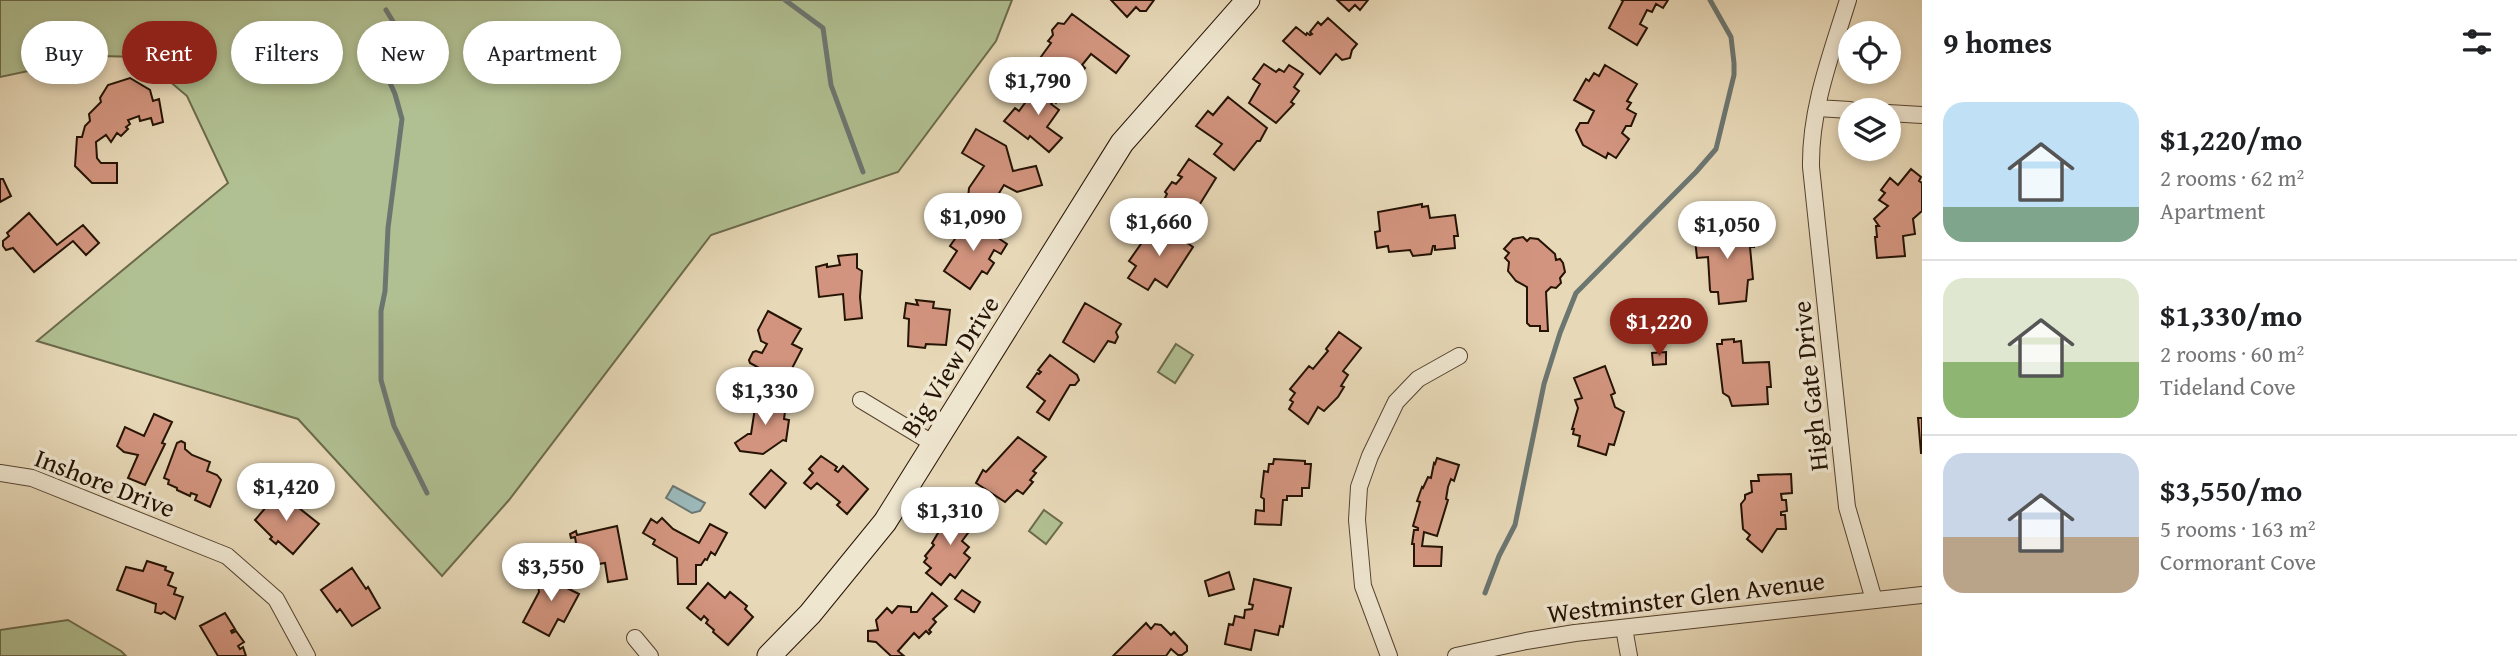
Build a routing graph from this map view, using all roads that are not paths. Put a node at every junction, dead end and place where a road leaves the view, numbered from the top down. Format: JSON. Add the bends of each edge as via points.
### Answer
{"nodes":[{"id":1,"x":1248,"y":0,"type":"edge"},
{"id":2,"x":1848,"y":0,"type":"edge"},
{"id":3,"x":1817,"y":108,"type":"junction"},
{"id":4,"x":1838,"y":109,"type":"edge"},
{"id":5,"x":1901,"y":114,"type":"edge"},
{"id":6,"x":1922,"y":115,"type":"edge"},
{"id":7,"x":1459,"y":356,"type":"dead end"},
{"id":8,"x":861,"y":400,"type":"dead end"},
{"id":9,"x":934,"y":444,"type":"junction"},
{"id":10,"x":0,"y":473,"type":"edge"},
{"id":11,"x":1922,"y":595,"type":"edge"},
{"id":12,"x":1874,"y":600,"type":"junction"},
{"id":13,"x":1624,"y":628,"type":"junction"},
{"id":14,"x":635,"y":638,"type":"dead end"},
{"id":15,"x":307,"y":656,"type":"edge"},
{"id":16,"x":650,"y":656,"type":"edge"},
{"id":17,"x":769,"y":656,"type":"edge"},
{"id":18,"x":1389,"y":656,"type":"edge"},
{"id":19,"x":1456,"y":656,"type":"edge"},
{"id":20,"x":1629,"y":656,"type":"edge"}],
"edges":[{"from":1,"to":9,"type":"street","name":"Big View Drive","via":[[1122,143]]},
{"from":2,"to":3,"type":"street","name":"High Gate Drive"},
{"from":3,"to":4,"type":"street"},
{"from":3,"to":12,"type":"street","name":"High Gate Drive","via":[[1811,167],[1843,477]]},
{"from":5,"to":6,"type":"street"},
{"from":7,"to":18,"type":"street","via":[[1418,379],[1396,402],[1360,486],[1357,520],[1363,586]]},
{"from":8,"to":9,"type":"street"},
{"from":9,"to":17,"type":"street","name":"Big View Drive","via":[[885,522],[810,614]]},
{"from":10,"to":15,"type":"street","name":"Inshore Drive","via":[[32,478],[226,556],[276,599]]},
{"from":11,"to":12,"type":"street","name":"Westminster Glen Avenue"},
{"from":12,"to":13,"type":"street","name":"Westminster Glen Avenue"},
{"from":13,"to":19,"type":"street","name":"Westminster Glen Avenue"},
{"from":13,"to":20,"type":"street"},
{"from":14,"to":16,"type":"street"}]}
